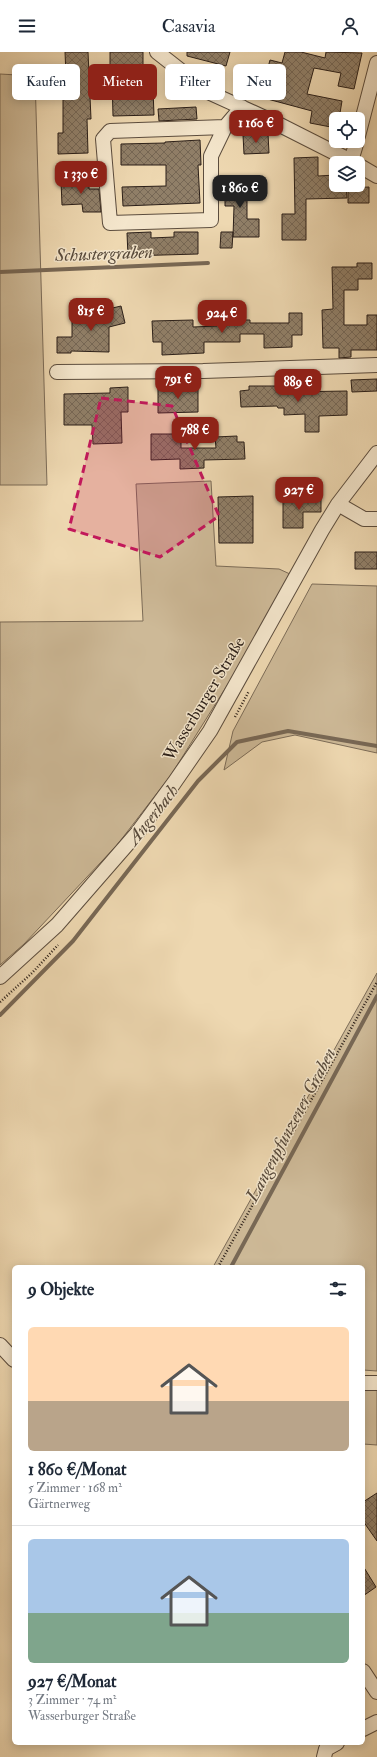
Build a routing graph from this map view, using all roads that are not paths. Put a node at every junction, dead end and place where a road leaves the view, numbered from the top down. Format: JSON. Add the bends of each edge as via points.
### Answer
{"nodes":[{"id":1,"x":157,"y":52,"type":"edge"},
{"id":2,"x":377,"y":63,"type":"edge"},
{"id":3,"x":242,"y":107,"type":"junction"},
{"id":4,"x":364,"y":112,"type":"edge"},
{"id":5,"x":225,"y":127,"type":"junction"},
{"id":6,"x":341,"y":156,"type":"edge"},
{"id":7,"x":365,"y":169,"type":"edge"},
{"id":8,"x":377,"y":176,"type":"edge"},
{"id":9,"x":377,"y":365,"type":"edge"},
{"id":10,"x":57,"y":372,"type":"dead end"},
{"id":11,"x":377,"y":453,"type":"edge"},
{"id":12,"x":338,"y":504,"type":"junction"},
{"id":13,"x":377,"y":519,"type":"edge"},
{"id":14,"x":0,"y":977,"type":"edge"},
{"id":15,"x":0,"y":1345,"type":"edge"},
{"id":16,"x":12,"y":1358,"type":"edge"},
{"id":17,"x":365,"y":1383,"type":"edge"},
{"id":18,"x":377,"y":1383,"type":"edge"},
{"id":19,"x":365,"y":1674,"type":"edge"},
{"id":20,"x":377,"y":1692,"type":"edge"},
{"id":21,"x":377,"y":1722,"type":"edge"},
{"id":22,"x":365,"y":1729,"type":"edge"},
{"id":23,"x":333,"y":1745,"type":"edge"},
{"id":24,"x":324,"y":1757,"type":"edge"}],
"edges":[{"from":1,"to":3,"type":"street","via":[[208,92]]},
{"from":2,"to":4,"type":"street"},
{"from":3,"to":5,"type":"street"},
{"from":3,"to":6,"type":"street"},
{"from":5,"to":5,"type":"street","via":[[110,131],[103,139],[110,223],[211,220],[211,156]]},
{"from":7,"to":8,"type":"street"},
{"from":9,"to":10,"type":"street","via":[[203,371]]},
{"from":11,"to":12,"type":"street","name":"Wasserburger Straße"},
{"from":12,"to":13,"type":"street","via":[[364,519]]},
{"from":12,"to":14,"type":"street","name":"Wasserburger Straße","via":[[210,731],[174,783],[138,832],[58,925]]},
{"from":15,"to":16,"type":"street"},
{"from":17,"to":18,"type":"street"},
{"from":19,"to":20,"type":"street"},
{"from":21,"to":22,"type":"street"},
{"from":23,"to":24,"type":"street","via":[[326,1749]]}]}
